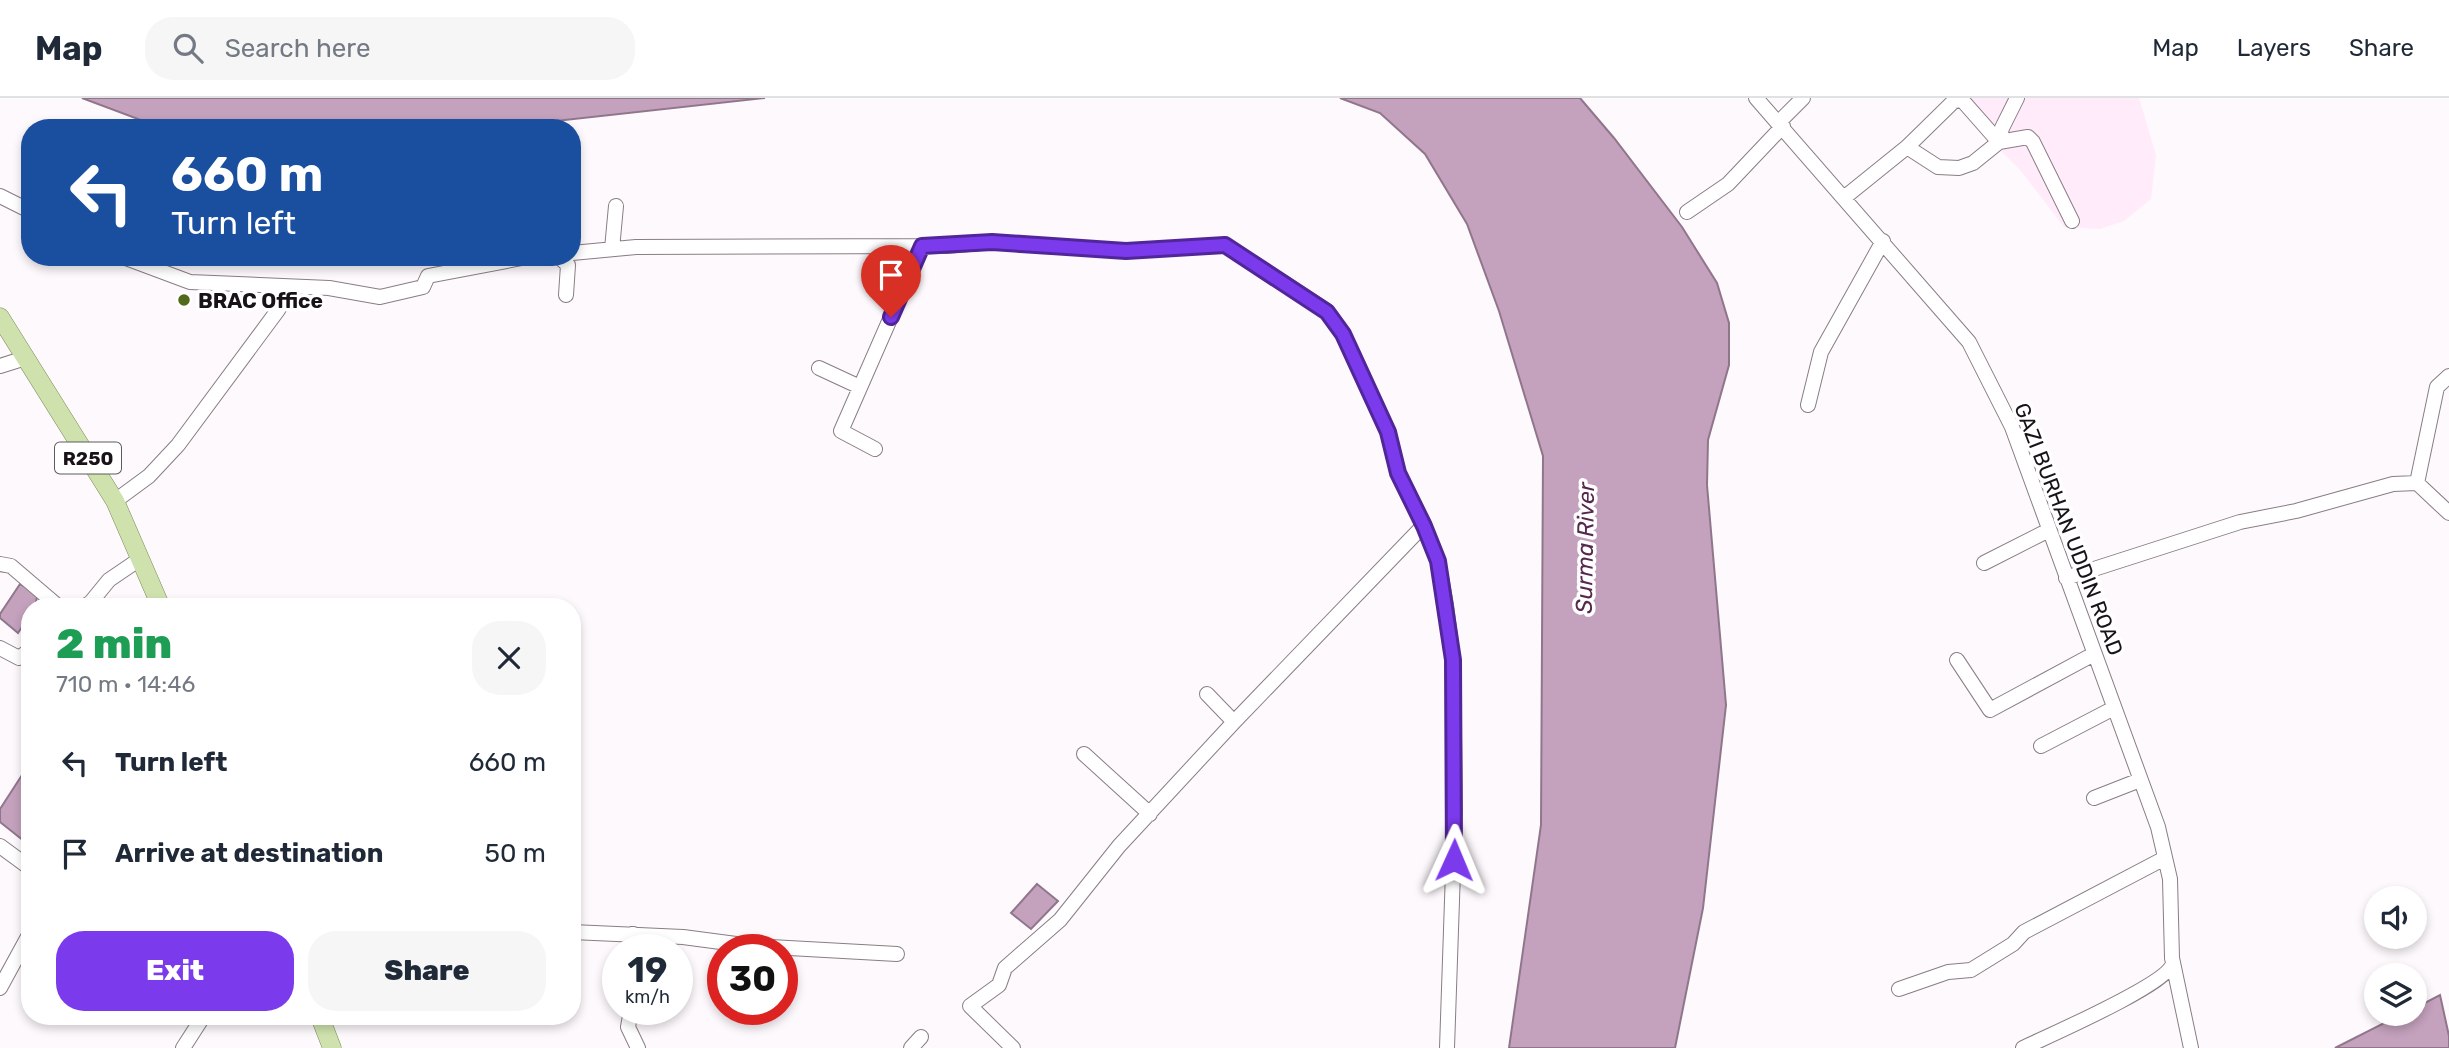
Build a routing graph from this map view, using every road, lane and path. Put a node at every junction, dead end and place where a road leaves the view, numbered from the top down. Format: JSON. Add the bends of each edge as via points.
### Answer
{"nodes":[{"id":1,"x":1756,"y":98,"type":"edge"},
{"id":2,"x":1803,"y":98,"type":"edge"},
{"id":3,"x":2017,"y":98,"type":"edge"},
{"id":4,"x":1781,"y":124,"type":"junction"},
{"id":5,"x":1998,"y":142,"type":"junction"},
{"id":6,"x":1907,"y":147,"type":"junction"},
{"id":7,"x":0,"y":196,"type":"edge"},
{"id":8,"x":1845,"y":197,"type":"junction"},
{"id":9,"x":21,"y":206,"type":"edge"},
{"id":10,"x":616,"y":206,"type":"dead end"},
{"id":11,"x":1687,"y":212,"type":"dead end"},
{"id":12,"x":2072,"y":221,"type":"dead end"},
{"id":13,"x":1883,"y":242,"type":"junction"},
{"id":14,"x":922,"y":246,"type":"junction"},
{"id":15,"x":612,"y":249,"type":"junction"},
{"id":16,"x":581,"y":252,"type":"edge"},
{"id":17,"x":147,"y":266,"type":"edge"},
{"id":18,"x":480,"y":266,"type":"edge"},
{"id":19,"x":568,"y":266,"type":"edge"},
{"id":20,"x":291,"y":287,"type":"junction"},
{"id":21,"x":566,"y":295,"type":"dead end"},
{"id":22,"x":0,"y":317,"type":"edge"},
{"id":23,"x":0,"y":331,"type":"edge"},
{"id":24,"x":19,"y":360,"type":"junction"},
{"id":25,"x":0,"y":366,"type":"edge"},
{"id":26,"x":819,"y":368,"type":"dead end"},
{"id":27,"x":2449,"y":376,"type":"edge"},
{"id":28,"x":860,"y":387,"type":"junction"},
{"id":29,"x":1808,"y":405,"type":"dead end"},
{"id":30,"x":875,"y":449,"type":"dead end"},
{"id":31,"x":2417,"y":483,"type":"junction"},
{"id":32,"x":115,"y":501,"type":"junction"},
{"id":33,"x":2449,"y":513,"type":"edge"},
{"id":34,"x":1424,"y":526,"type":"junction"},
{"id":35,"x":2049,"y":530,"type":"junction"},
{"id":36,"x":134,"y":563,"type":"junction"},
{"id":37,"x":1984,"y":563,"type":"dead end"},
{"id":38,"x":0,"y":564,"type":"edge"},
{"id":39,"x":2066,"y":578,"type":"junction"},
{"id":40,"x":48,"y":598,"type":"edge"},
{"id":41,"x":95,"y":598,"type":"edge"},
{"id":42,"x":149,"y":598,"type":"edge"},
{"id":43,"x":157,"y":598,"type":"edge"},
{"id":44,"x":0,"y":648,"type":"edge"},
{"id":45,"x":2094,"y":654,"type":"junction"},
{"id":46,"x":21,"y":657,"type":"edge"},
{"id":47,"x":1957,"y":660,"type":"dead end"},
{"id":48,"x":1207,"y":694,"type":"dead end"},
{"id":49,"x":2114,"y":708,"type":"junction"},
{"id":50,"x":1234,"y":722,"type":"junction"},
{"id":51,"x":2041,"y":746,"type":"dead end"},
{"id":52,"x":1084,"y":754,"type":"dead end"},
{"id":53,"x":2140,"y":780,"type":"junction"},
{"id":54,"x":2094,"y":798,"type":"dead end"},
{"id":55,"x":1150,"y":814,"type":"junction"},
{"id":56,"x":0,"y":846,"type":"edge"},
{"id":57,"x":2165,"y":858,"type":"junction"},
{"id":58,"x":21,"y":861,"type":"edge"},
{"id":59,"x":581,"y":932,"type":"edge"},
{"id":60,"x":633,"y":934,"type":"edge"},
{"id":61,"x":693,"y":938,"type":"edge"},
{"id":62,"x":21,"y":950,"type":"edge"},
{"id":63,"x":897,"y":954,"type":"dead end"},
{"id":64,"x":2173,"y":963,"type":"junction"},
{"id":65,"x":0,"y":988,"type":"edge"},
{"id":66,"x":1899,"y":989,"type":"dead end"},
{"id":67,"x":198,"y":1025,"type":"edge"},
{"id":68,"x":316,"y":1025,"type":"edge"},
{"id":69,"x":323,"y":1025,"type":"edge"},
{"id":70,"x":628,"y":1025,"type":"edge"},
{"id":71,"x":183,"y":1048,"type":"edge"},
{"id":72,"x":325,"y":1048,"type":"edge"},
{"id":73,"x":332,"y":1048,"type":"edge"},
{"id":74,"x":638,"y":1048,"type":"edge"},
{"id":75,"x":1013,"y":1048,"type":"edge"},
{"id":76,"x":1447,"y":1048,"type":"edge"},
{"id":77,"x":2024,"y":1048,"type":"edge"},
{"id":78,"x":2191,"y":1048,"type":"edge"}],
"edges":[{"from":1,"to":4,"type":"street","name":"GAZI BURHAN UDDIN ROAD"},
{"from":2,"to":4,"type":"street"},
{"from":3,"to":5,"type":"street"},
{"from":4,"to":8,"type":"street","name":"GAZI BURHAN UDDIN ROAD"},
{"from":4,"to":11,"type":"street","via":[[1728,184]]},
{"from":5,"to":6,"type":"street","via":[[1973,163],[1959,168],[1938,167]]},
{"from":5,"to":6,"type":"street","via":[[1959,100]]},
{"from":5,"to":12,"type":"street","via":[[2028,138],[2033,142]]},
{"from":6,"to":8,"type":"street"},
{"from":7,"to":9,"type":"street"},
{"from":8,"to":13,"type":"street","name":"GAZI BURHAN UDDIN ROAD"},
{"from":10,"to":15,"type":"street"},
{"from":13,"to":29,"type":"street","via":[[1821,352]]},
{"from":13,"to":35,"type":"street","name":"GAZI BURHAN UDDIN ROAD","via":[[1969,342],[2012,427]]},
{"from":14,"to":15,"type":"street"},
{"from":14,"to":28,"type":"street"},
{"from":14,"to":34,"type":"street","via":[[992,242],[1126,251],[1225,245],[1327,312],[1343,334]]},
{"from":15,"to":16,"type":"street"},
{"from":17,"to":20,"type":"street","via":[[190,282]]},
{"from":18,"to":20,"type":"street","via":[[428,276],[423,287],[380,297],[353,290]]},
{"from":19,"to":21,"type":"street"},
{"from":20,"to":32,"type":"street","via":[[178,445],[149,476]]},
{"from":22,"to":32,"type":"main road","number":"R250"},
{"from":23,"to":24,"type":"main road","number":"R250"},
{"from":24,"to":25,"type":"street"},
{"from":24,"to":36,"type":"main road","number":"R250","via":[[108,505]]},
{"from":26,"to":28,"type":"street"},
{"from":27,"to":31,"type":"street","via":[[2437,387]]},
{"from":28,"to":30,"type":"street","via":[[841,431]]},
{"from":31,"to":33,"type":"street"},
{"from":31,"to":39,"type":"street","via":[[2393,484],[2240,522]]},
{"from":32,"to":43,"type":"main road","number":"R250"},
{"from":34,"to":50,"type":"street"},
{"from":34,"to":76,"type":"street","via":[[1438,561],[1453,660],[1455,812]]},
{"from":35,"to":37,"type":"street"},
{"from":35,"to":39,"type":"street","name":"GAZI BURHAN UDDIN ROAD"},
{"from":36,"to":41,"type":"street","via":[[109,580]]},
{"from":36,"to":42,"type":"main road","number":"R250"},
{"from":38,"to":40,"type":"street","via":[[10,566]]},
{"from":39,"to":45,"type":"street","name":"GAZI BURHAN UDDIN ROAD"},
{"from":44,"to":46,"type":"street"},
{"from":45,"to":47,"type":"street","via":[[1990,710]]},
{"from":45,"to":49,"type":"street","name":"GAZI BURHAN UDDIN ROAD"},
{"from":48,"to":50,"type":"street"},
{"from":49,"to":51,"type":"street"},
{"from":49,"to":53,"type":"street","name":"GAZI BURHAN UDDIN ROAD"},
{"from":50,"to":55,"type":"street"},
{"from":52,"to":55,"type":"street"},
{"from":53,"to":54,"type":"street"},
{"from":53,"to":57,"type":"street","name":"GAZI BURHAN UDDIN ROAD"},
{"from":55,"to":75,"type":"street","via":[[1060,920],[1005,968],[999,985],[970,1006]]},
{"from":56,"to":58,"type":"street"},
{"from":57,"to":64,"type":"street","name":"GAZI BURHAN UDDIN ROAD"},
{"from":57,"to":66,"type":"street","via":[[2024,932],[1971,970],[1948,972]]},
{"from":59,"to":60,"type":"street"},
{"from":61,"to":63,"type":"street"},
{"from":62,"to":65,"type":"street"},
{"from":64,"to":77,"type":"street","via":[[2171,970],[2129,997]]},
{"from":64,"to":78,"type":"street","name":"GAZI BURHAN UDDIN ROAD"},
{"from":67,"to":71,"type":"street"},
{"from":68,"to":72,"type":"main road"},
{"from":69,"to":73,"type":"main road"},
{"from":70,"to":74,"type":"street"}]}
